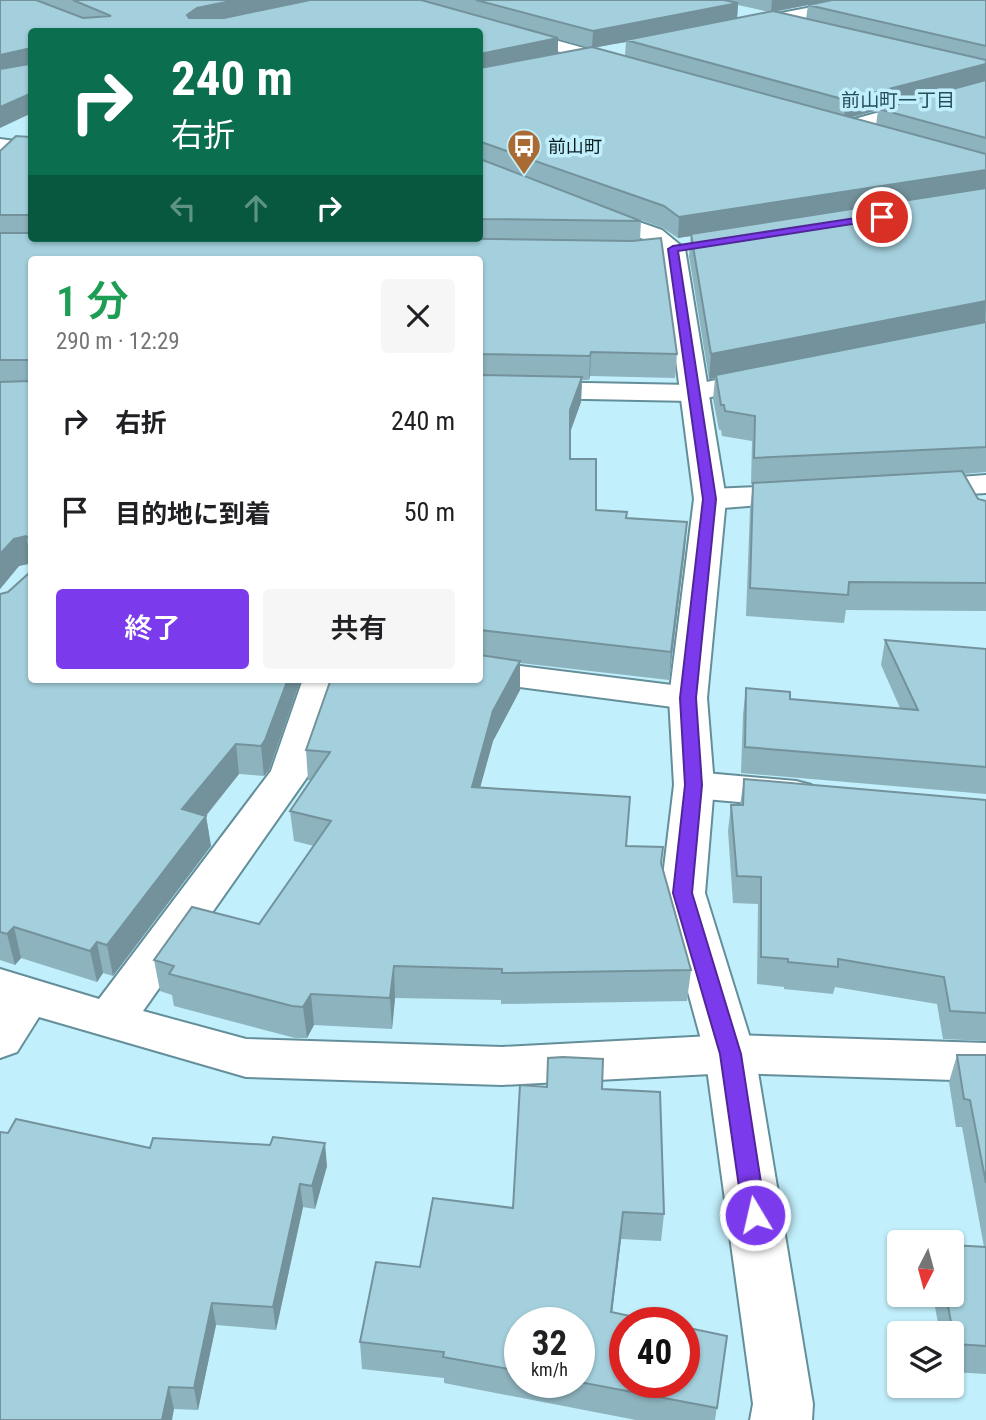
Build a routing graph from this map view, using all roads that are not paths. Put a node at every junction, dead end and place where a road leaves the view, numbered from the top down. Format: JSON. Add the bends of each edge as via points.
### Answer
{"nodes":[{"id":1,"x":872,"y":0,"type":"edge"},
{"id":2,"x":727,"y":10,"type":"edge"},
{"id":3,"x":768,"y":20,"type":"junction"},
{"id":4,"x":485,"y":26,"type":"edge"},
{"id":5,"x":727,"y":29,"type":"edge"},
{"id":6,"x":809,"y":30,"type":"edge"},
{"id":7,"x":633,"y":48,"type":"edge"},
{"id":8,"x":592,"y":56,"type":"junction"},
{"id":9,"x":555,"y":64,"type":"edge"},
{"id":10,"x":645,"y":71,"type":"edge"},
{"id":11,"x":986,"y":89,"type":"edge"},
{"id":12,"x":882,"y":139,"type":"edge"},
{"id":13,"x":0,"y":145,"type":"edge"},
{"id":14,"x":28,"y":148,"type":"edge"},
{"id":15,"x":579,"y":207,"type":"edge"},
{"id":16,"x":686,"y":248,"type":"junction"},
{"id":17,"x":631,"y":253,"type":"edge"},
{"id":18,"x":785,"y":374,"type":"edge"},
{"id":19,"x":483,"y":389,"type":"edge"},
{"id":20,"x":692,"y":393,"type":"junction"},
{"id":21,"x":977,"y":485,"type":"edge"},
{"id":22,"x":887,"y":490,"type":"edge"},
{"id":23,"x":832,"y":493,"type":"edge"},
{"id":24,"x":710,"y":499,"type":"junction"},
{"id":25,"x":986,"y":517,"type":"edge"},
{"id":26,"x":483,"y":672,"type":"edge"},
{"id":27,"x":321,"y":683,"type":"edge"},
{"id":28,"x":688,"y":698,"type":"junction"},
{"id":29,"x":694,"y":785,"type":"junction"},
{"id":30,"x":833,"y":798,"type":"edge"},
{"id":31,"x":14,"y":991,"type":"edge"},
{"id":32,"x":110,"y":1021,"type":"junction"},
{"id":33,"x":0,"y":1039,"type":"edge"},
{"id":34,"x":730,"y":1054,"type":"junction"},
{"id":35,"x":986,"y":1062,"type":"edge"},
{"id":36,"x":781,"y":1420,"type":"edge"}],
"edges":[{"from":1,"to":3,"type":"street"},
{"from":2,"to":3,"type":"street"},
{"from":3,"to":5,"type":"street"},
{"from":3,"to":6,"type":"street"},
{"from":4,"to":8,"type":"street"},
{"from":7,"to":8,"type":"street"},
{"from":8,"to":9,"type":"street"},
{"from":8,"to":10,"type":"street"},
{"from":11,"to":12,"type":"street","via":[[836,126]]},
{"from":13,"to":14,"type":"street"},
{"from":15,"to":16,"type":"street"},
{"from":16,"to":17,"type":"street"},
{"from":16,"to":20,"type":"street"},
{"from":18,"to":20,"type":"street"},
{"from":19,"to":20,"type":"street"},
{"from":20,"to":24,"type":"street"},
{"from":21,"to":22,"type":"street"},
{"from":21,"to":25,"type":"street"},
{"from":23,"to":24,"type":"street"},
{"from":24,"to":28,"type":"street"},
{"from":26,"to":28,"type":"street"},
{"from":27,"to":32,"type":"street","via":[[290,773]]},
{"from":28,"to":29,"type":"street"},
{"from":29,"to":30,"type":"street"},
{"from":29,"to":34,"type":"street","via":[[682,893]]},
{"from":31,"to":32,"type":"street"},
{"from":31,"to":33,"type":"street"},
{"from":32,"to":34,"type":"street","via":[[246,1058],[502,1066]]},
{"from":34,"to":35,"type":"street"},
{"from":34,"to":36,"type":"street","via":[[783,1404]]}]}
